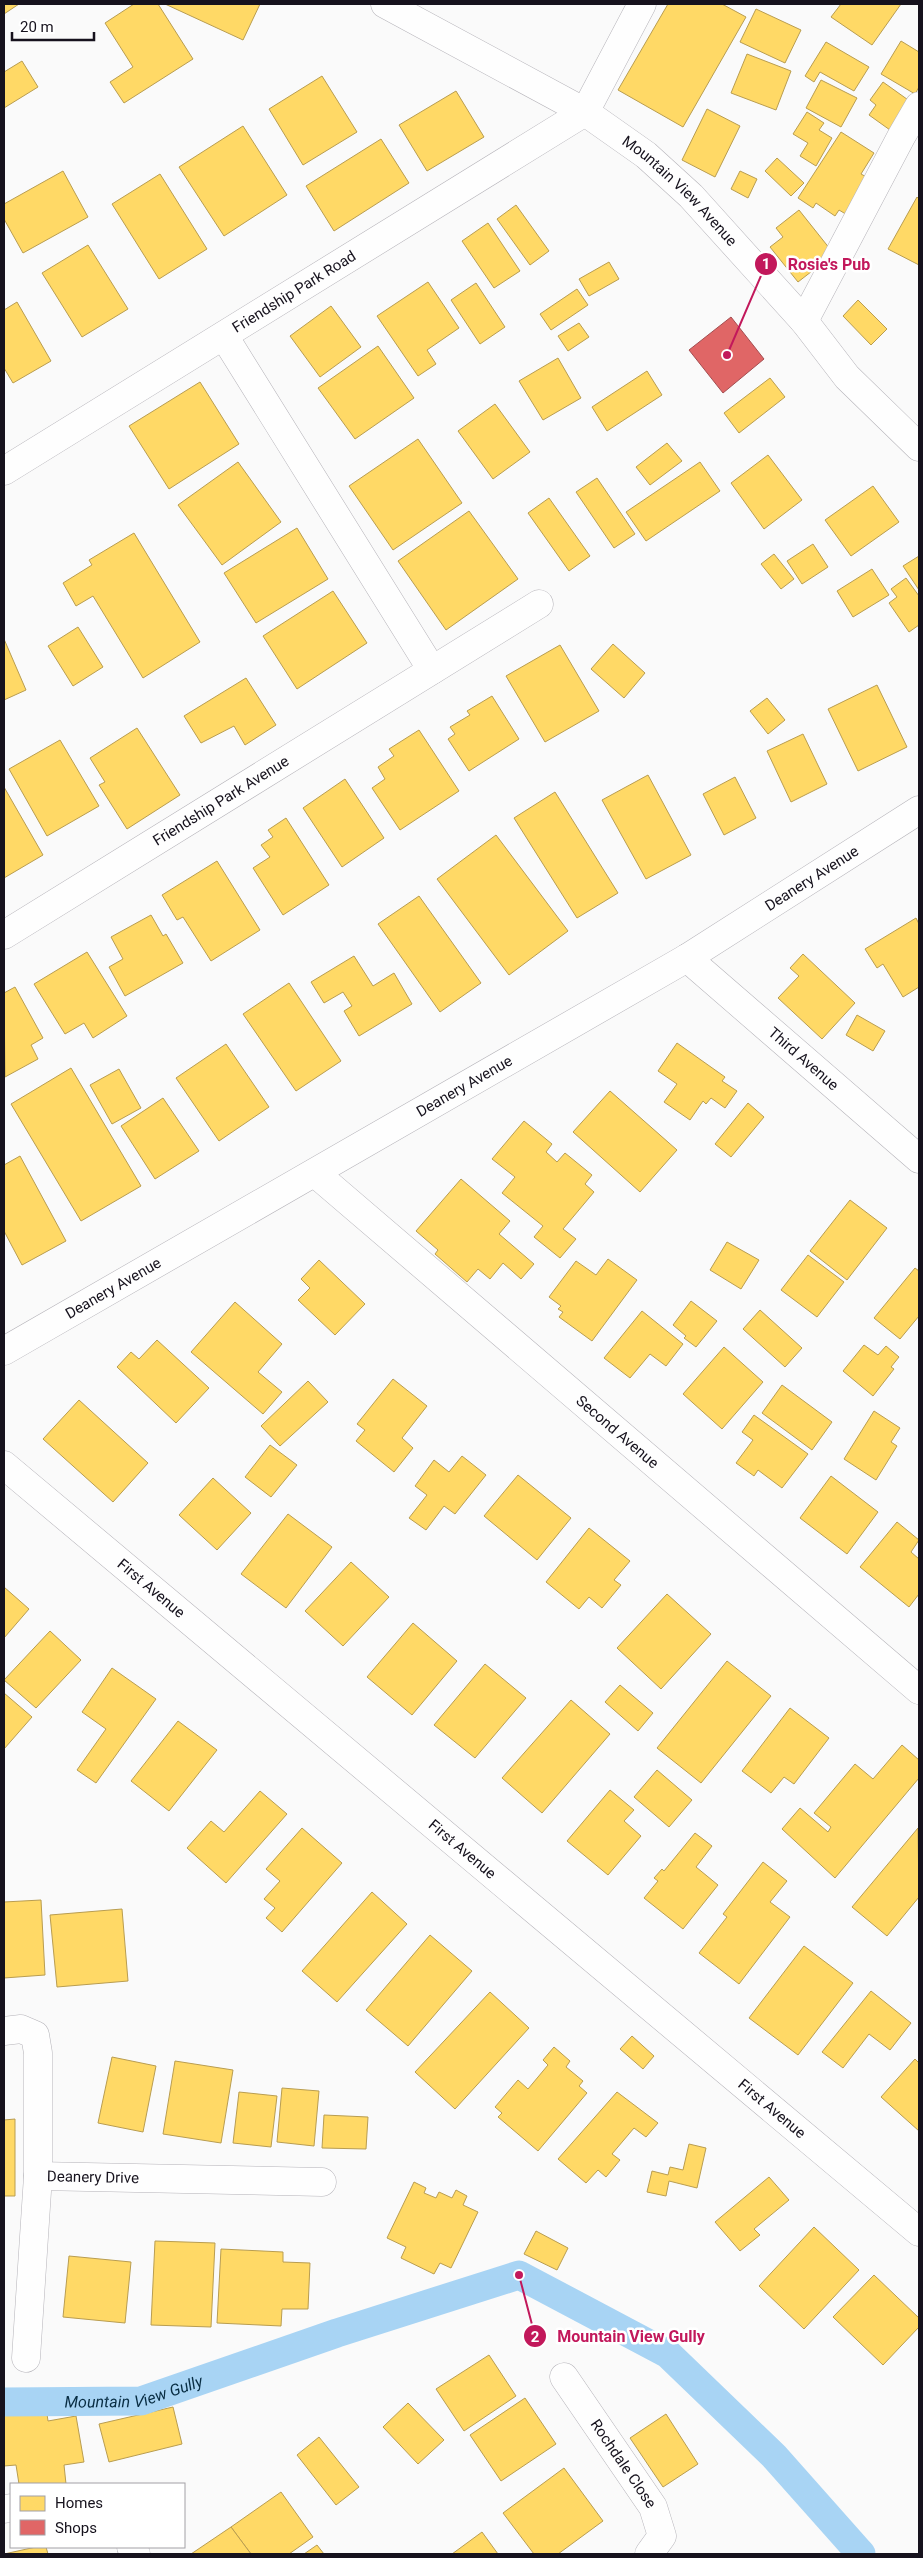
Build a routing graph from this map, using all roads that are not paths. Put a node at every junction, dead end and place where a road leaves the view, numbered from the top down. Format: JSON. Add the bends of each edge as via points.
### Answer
{"nodes":[{"id":1,"x":385,"y":4,"type":"edge"},
{"id":2,"x":642,"y":4,"type":"edge"},
{"id":3,"x":919,"y":106,"type":"edge"},
{"id":4,"x":585,"y":112,"type":"junction"},
{"id":5,"x":804,"y":321,"type":"junction"},
{"id":6,"x":224,"y":336,"type":"junction"},
{"id":7,"x":919,"y":447,"type":"edge"},
{"id":8,"x":4,"y":472,"type":"edge"},
{"id":9,"x":539,"y":604,"type":"dead end"},
{"id":10,"x":432,"y":670,"type":"junction"},
{"id":11,"x":919,"y":810,"type":"edge"},
{"id":12,"x":6,"y":929,"type":"edge"},
{"id":13,"x":686,"y":958,"type":"junction"},
{"id":14,"x":919,"y":1159,"type":"edge"},
{"id":15,"x":315,"y":1174,"type":"junction"},
{"id":16,"x":4,"y":1351,"type":"edge"},
{"id":17,"x":4,"y":1465,"type":"edge"},
{"id":18,"x":919,"y":1690,"type":"edge"},
{"id":19,"x":4,"y":2031,"type":"edge"},
{"id":20,"x":38,"y":2176,"type":"junction"},
{"id":21,"x":322,"y":2182,"type":"dead end"},
{"id":22,"x":919,"y":2232,"type":"edge"},
{"id":23,"x":26,"y":2358,"type":"dead end"},
{"id":24,"x":564,"y":2377,"type":"dead end"},
{"id":25,"x":649,"y":2554,"type":"edge"}],
"edges":[{"from":1,"to":4,"type":"street","name":"Mountain View Avenue"},
{"from":2,"to":4,"type":"street"},
{"from":3,"to":5,"type":"street"},
{"from":4,"to":5,"type":"street","name":"Mountain View Avenue","via":[[646,155],[691,196]]},
{"from":4,"to":6,"type":"street","name":"Friendship Park Road"},
{"from":5,"to":7,"type":"street","name":"Mountain View Avenue","via":[[847,378]]},
{"from":6,"to":8,"type":"street","name":"Friendship Park Road"},
{"from":6,"to":10,"type":"street"},
{"from":9,"to":10,"type":"street","name":"Friendship Park Avenue"},
{"from":10,"to":12,"type":"street","name":"Friendship Park Avenue"},
{"from":11,"to":13,"type":"street","name":"Deanery Avenue"},
{"from":13,"to":14,"type":"street","name":"Third Avenue"},
{"from":13,"to":15,"type":"street","name":"Deanery Avenue"},
{"from":15,"to":16,"type":"street","name":"Deanery Avenue"},
{"from":15,"to":18,"type":"street","name":"Second Avenue"},
{"from":17,"to":22,"type":"street","name":"First Avenue"},
{"from":19,"to":20,"type":"street","name":"Deanery Drive","via":[[21,2029],[35,2035],[38,2053]]},
{"from":20,"to":21,"type":"street","name":"Deanery Drive"},
{"from":20,"to":23,"type":"street"},
{"from":24,"to":25,"type":"street","name":"Rochdale Close","via":[[653,2507],[662,2536]]}]}
